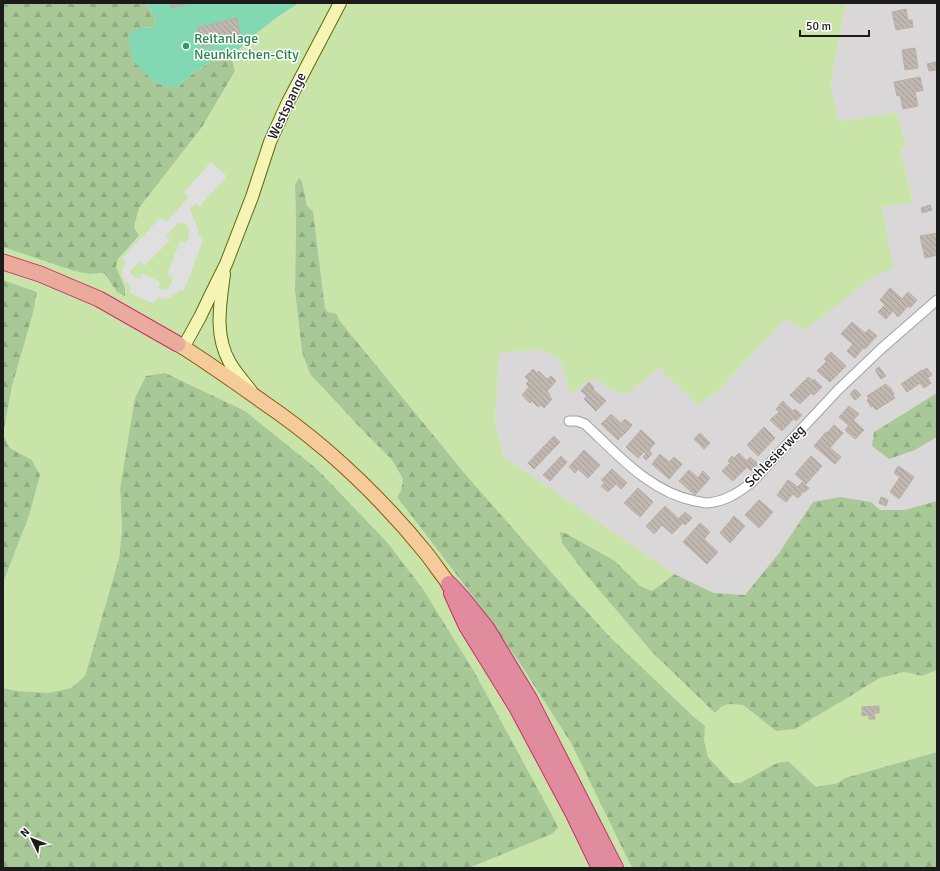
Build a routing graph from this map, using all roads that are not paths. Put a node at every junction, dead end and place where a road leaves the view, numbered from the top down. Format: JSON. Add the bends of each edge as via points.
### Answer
{"nodes":[{"id":1,"x":340,"y":3,"type":"edge"},
{"id":2,"x":3,"y":262,"type":"edge"},
{"id":3,"x":226,"y":264,"type":"junction"},
{"id":4,"x":937,"y":300,"type":"edge"},
{"id":5,"x":180,"y":346,"type":"junction"},
{"id":6,"x":254,"y":395,"type":"junction"},
{"id":7,"x":569,"y":421,"type":"dead end"},
{"id":8,"x":449,"y":584,"type":"junction"},
{"id":9,"x":600,"y":868,"type":"edge"},
{"id":10,"x":615,"y":868,"type":"edge"}],
"edges":[{"from":1,"to":3,"type":"main road","name":"Westspange","via":[[273,136]]},
{"from":2,"to":5,"type":"highway","via":[[40,274],[99,299]]},
{"from":3,"to":5,"type":"main road"},
{"from":3,"to":6,"type":"main road","via":[[219,312],[222,344],[230,364]]},
{"from":4,"to":7,"type":"street","name":"Schlesierweg","via":[[838,390],[751,483],[738,493],[720,500],[706,503],[668,492],[648,480],[585,424]]},
{"from":5,"to":6,"type":"main road"},
{"from":6,"to":8,"type":"main road","via":[[315,441],[356,478],[404,527]]},
{"from":8,"to":9,"type":"highway","via":[[460,614],[516,707]]},
{"from":8,"to":10,"type":"highway","via":[[486,628],[529,700]]}]}
